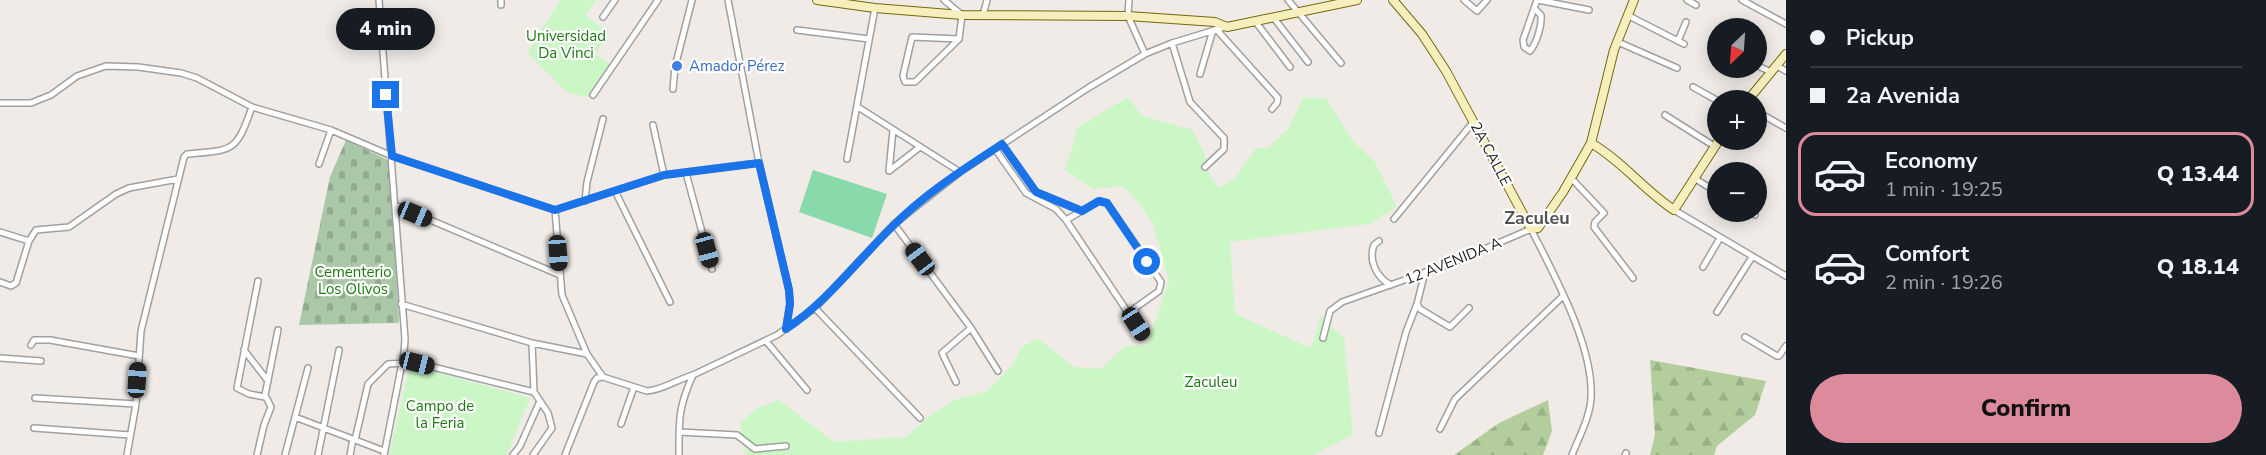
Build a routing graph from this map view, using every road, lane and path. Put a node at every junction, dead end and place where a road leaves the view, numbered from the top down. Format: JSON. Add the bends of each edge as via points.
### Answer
{"nodes":[{"id":1,"x":379,"y":0,"type":"edge"},
{"id":2,"x":615,"y":0,"type":"edge"},
{"id":3,"x":658,"y":0,"type":"edge"},
{"id":4,"x":692,"y":0,"type":"edge"},
{"id":5,"x":728,"y":0,"type":"edge"},
{"id":6,"x":817,"y":0,"type":"edge"},
{"id":7,"x":944,"y":0,"type":"edge"},
{"id":8,"x":987,"y":0,"type":"edge"},
{"id":9,"x":1130,"y":0,"type":"edge"},
{"id":10,"x":1288,"y":0,"type":"edge"},
{"id":11,"x":1357,"y":0,"type":"edge"},
{"id":12,"x":1393,"y":0,"type":"edge"},
{"id":13,"x":1464,"y":0,"type":"edge"},
{"id":14,"x":1486,"y":0,"type":"edge"},
{"id":15,"x":1537,"y":0,"type":"edge"},
{"id":16,"x":1634,"y":0,"type":"edge"},
{"id":17,"x":1687,"y":0,"type":"edge"},
{"id":18,"x":1742,"y":0,"type":"edge"},
{"id":19,"x":1696,"y":5,"type":"dead end"},
{"id":20,"x":875,"y":8,"type":"junction"},
{"id":21,"x":1535,"y":9,"type":"junction"},
{"id":22,"x":1588,"y":10,"type":"dead end"},
{"id":23,"x":1297,"y":13,"type":"junction"},
{"id":24,"x":962,"y":15,"type":"junction"},
{"id":25,"x":983,"y":15,"type":"junction"},
{"id":26,"x":1128,"y":16,"type":"junction"},
{"id":27,"x":1629,"y":16,"type":"junction"},
{"id":28,"x":603,"y":17,"type":"dead end"},
{"id":29,"x":1274,"y":17,"type":"junction"},
{"id":30,"x":1255,"y":21,"type":"junction"},
{"id":31,"x":1686,"y":22,"type":"dead end"},
{"id":32,"x":1786,"y":24,"type":"edge"},
{"id":33,"x":1227,"y":27,"type":"junction"},
{"id":34,"x":797,"y":30,"type":"dead end"},
{"id":35,"x":1215,"y":30,"type":"junction"},
{"id":36,"x":869,"y":39,"type":"junction"},
{"id":37,"x":959,"y":39,"type":"junction"},
{"id":38,"x":1618,"y":42,"type":"junction"},
{"id":39,"x":1172,"y":43,"type":"junction"},
{"id":40,"x":1145,"y":54,"type":"junction"},
{"id":41,"x":1786,"y":54,"type":"edge"},
{"id":42,"x":1308,"y":62,"type":"dead end"},
{"id":43,"x":1341,"y":63,"type":"dead end"},
{"id":44,"x":1290,"y":67,"type":"dead end"},
{"id":45,"x":1767,"y":67,"type":"edge"},
{"id":46,"x":1677,"y":68,"type":"dead end"},
{"id":47,"x":1774,"y":69,"type":"junction"},
{"id":48,"x":1786,"y":71,"type":"edge"},
{"id":49,"x":1200,"y":74,"type":"dead end"},
{"id":50,"x":1693,"y":87,"type":"dead end"},
{"id":51,"x":673,"y":89,"type":"dead end"},
{"id":52,"x":1756,"y":90,"type":"edge"},
{"id":53,"x":593,"y":95,"type":"dead end"},
{"id":54,"x":1707,"y":95,"type":"edge"},
{"id":55,"x":0,"y":103,"type":"edge"},
{"id":56,"x":252,"y":107,"type":"junction"},
{"id":57,"x":858,"y":107,"type":"junction"},
{"id":58,"x":1272,"y":109,"type":"dead end"},
{"id":59,"x":1665,"y":115,"type":"dead end"},
{"id":60,"x":1767,"y":117,"type":"edge"},
{"id":61,"x":603,"y":119,"type":"dead end"},
{"id":62,"x":1474,"y":121,"type":"junction"},
{"id":63,"x":653,"y":125,"type":"dead end"},
{"id":64,"x":1786,"y":128,"type":"edge"},
{"id":65,"x":331,"y":130,"type":"junction"},
{"id":66,"x":893,"y":130,"type":"junction"},
{"id":67,"x":1707,"y":138,"type":"edge"},
{"id":68,"x":1591,"y":143,"type":"junction"},
{"id":69,"x":1002,"y":144,"type":"junction"},
{"id":70,"x":920,"y":147,"type":"junction"},
{"id":71,"x":995,"y":149,"type":"junction"},
{"id":72,"x":1712,"y":150,"type":"edge"},
{"id":73,"x":392,"y":156,"type":"junction"},
{"id":74,"x":847,"y":159,"type":"dead end"},
{"id":75,"x":759,"y":163,"type":"junction"},
{"id":76,"x":319,"y":164,"type":"dead end"},
{"id":77,"x":1205,"y":167,"type":"dead end"},
{"id":78,"x":960,"y":172,"type":"junction"},
{"id":79,"x":686,"y":173,"type":"junction"},
{"id":80,"x":664,"y":175,"type":"junction"},
{"id":81,"x":1572,"y":178,"type":"junction"},
{"id":82,"x":1694,"y":178,"type":"junction"},
{"id":83,"x":178,"y":179,"type":"junction"},
{"id":84,"x":1707,"y":186,"type":"edge"},
{"id":85,"x":615,"y":191,"type":"junction"},
{"id":86,"x":585,"y":201,"type":"junction"},
{"id":87,"x":394,"y":205,"type":"junction"},
{"id":88,"x":555,"y":210,"type":"junction"},
{"id":89,"x":1674,"y":210,"type":"junction"},
{"id":90,"x":1082,"y":211,"type":"junction"},
{"id":91,"x":1394,"y":219,"type":"dead end"},
{"id":92,"x":1066,"y":220,"type":"junction"},
{"id":93,"x":894,"y":224,"type":"junction"},
{"id":94,"x":1531,"y":229,"type":"junction"},
{"id":95,"x":0,"y":232,"type":"edge"},
{"id":96,"x":1720,"y":238,"type":"junction"},
{"id":97,"x":29,"y":241,"type":"junction"},
{"id":98,"x":1379,"y":241,"type":"dead end"},
{"id":99,"x":1752,"y":257,"type":"junction"},
{"id":100,"x":1703,"y":267,"type":"dead end"},
{"id":101,"x":712,"y":269,"type":"dead end"},
{"id":102,"x":1425,"y":273,"type":"junction"},
{"id":103,"x":560,"y":275,"type":"junction"},
{"id":104,"x":1786,"y":276,"type":"edge"},
{"id":105,"x":1633,"y":278,"type":"dead end"},
{"id":106,"x":258,"y":281,"type":"dead end"},
{"id":107,"x":0,"y":282,"type":"edge"},
{"id":108,"x":1391,"y":285,"type":"junction"},
{"id":109,"x":1563,"y":296,"type":"junction"},
{"id":110,"x":670,"y":302,"type":"dead end"},
{"id":111,"x":401,"y":304,"type":"junction"},
{"id":112,"x":1417,"y":304,"type":"junction"},
{"id":113,"x":815,"y":308,"type":"junction"},
{"id":114,"x":1469,"y":308,"type":"dead end"},
{"id":115,"x":1717,"y":312,"type":"dead end"},
{"id":116,"x":1128,"y":313,"type":"junction"},
{"id":117,"x":971,"y":328,"type":"junction"},
{"id":118,"x":786,"y":329,"type":"junction"},
{"id":119,"x":278,"y":330,"type":"dead end"},
{"id":120,"x":1143,"y":335,"type":"dead end"},
{"id":121,"x":1745,"y":337,"type":"dead end"},
{"id":122,"x":1323,"y":338,"type":"dead end"},
{"id":123,"x":766,"y":341,"type":"junction"},
{"id":124,"x":532,"y":343,"type":"junction"},
{"id":125,"x":31,"y":345,"type":"dead end"},
{"id":126,"x":1786,"y":346,"type":"edge"},
{"id":127,"x":244,"y":350,"type":"junction"},
{"id":128,"x":339,"y":350,"type":"dead end"},
{"id":129,"x":404,"y":353,"type":"junction"},
{"id":130,"x":587,"y":354,"type":"junction"},
{"id":131,"x":139,"y":356,"type":"junction"},
{"id":132,"x":0,"y":358,"type":"edge"},
{"id":133,"x":41,"y":361,"type":"dead end"},
{"id":134,"x":403,"y":363,"type":"junction"},
{"id":135,"x":308,"y":368,"type":"dead end"},
{"id":136,"x":998,"y":371,"type":"dead end"},
{"id":137,"x":693,"y":375,"type":"junction"},
{"id":138,"x":603,"y":377,"type":"junction"},
{"id":139,"x":268,"y":381,"type":"junction"},
{"id":140,"x":956,"y":382,"type":"dead end"},
{"id":141,"x":634,"y":387,"type":"junction"},
{"id":142,"x":807,"y":390,"type":"dead end"},
{"id":143,"x":534,"y":392,"type":"junction"},
{"id":144,"x":265,"y":397,"type":"junction"},
{"id":145,"x":35,"y":398,"type":"dead end"},
{"id":146,"x":540,"y":401,"type":"junction"},
{"id":147,"x":136,"y":404,"type":"junction"},
{"id":148,"x":295,"y":417,"type":"junction"},
{"id":149,"x":920,"y":418,"type":"dead end"},
{"id":150,"x":621,"y":424,"type":"dead end"},
{"id":151,"x":324,"y":427,"type":"junction"},
{"id":152,"x":34,"y":428,"type":"dead end"},
{"id":153,"x":1440,"y":429,"type":"dead end"},
{"id":154,"x":679,"y":432,"type":"junction"},
{"id":155,"x":1379,"y":433,"type":"dead end"},
{"id":156,"x":130,"y":435,"type":"junction"},
{"id":157,"x":354,"y":439,"type":"junction"},
{"id":158,"x":786,"y":446,"type":"dead end"},
{"id":159,"x":539,"y":447,"type":"junction"},
{"id":160,"x":384,"y":453,"type":"edge"},
{"id":161,"x":127,"y":455,"type":"edge"},
{"id":162,"x":257,"y":455,"type":"edge"},
{"id":163,"x":285,"y":455,"type":"edge"},
{"id":164,"x":318,"y":455,"type":"edge"},
{"id":165,"x":350,"y":455,"type":"edge"},
{"id":166,"x":513,"y":455,"type":"edge"},
{"id":167,"x":528,"y":455,"type":"edge"},
{"id":168,"x":533,"y":455,"type":"edge"},
{"id":169,"x":565,"y":455,"type":"edge"},
{"id":170,"x":679,"y":455,"type":"edge"},
{"id":171,"x":1572,"y":455,"type":"edge"}],
"edges":[{"from":1,"to":73,"type":"street"},
{"from":2,"to":28,"type":"street"},
{"from":3,"to":53,"type":"street"},
{"from":4,"to":51,"type":"street"},
{"from":5,"to":75,"type":"street"},
{"from":6,"to":20,"type":"street"},
{"from":7,"to":24,"type":"street"},
{"from":8,"to":25,"type":"street"},
{"from":9,"to":26,"type":"street"},
{"from":10,"to":23,"type":"street"},
{"from":11,"to":23,"type":"street"},
{"from":12,"to":62,"type":"street","name":"2A CALLE","via":[[1422,34]]},
{"from":13,"to":14,"type":"street","via":[[1477,11]]},
{"from":15,"to":21,"type":"street"},
{"from":15,"to":22,"type":"street"},
{"from":16,"to":27,"type":"street","name":"12 AVENIDA A"},
{"from":17,"to":19,"type":"street"},
{"from":18,"to":32,"type":"street"},
{"from":20,"to":24,"type":"street"},
{"from":20,"to":36,"type":"street"},
{"from":21,"to":21,"type":"street","via":[[1541,22],[1530,51],[1523,40]]},
{"from":23,"to":29,"type":"street"},
{"from":23,"to":43,"type":"street"},
{"from":24,"to":25,"type":"street"},
{"from":24,"to":37,"type":"street"},
{"from":25,"to":26,"type":"street"},
{"from":26,"to":33,"type":"street","via":[[1215,22]]},
{"from":26,"to":40,"type":"street"},
{"from":27,"to":31,"type":"street","via":[[1681,42]]},
{"from":27,"to":38,"type":"street","name":"12 AVENIDA A"},
{"from":29,"to":30,"type":"street"},
{"from":29,"to":42,"type":"street"},
{"from":30,"to":33,"type":"street"},
{"from":30,"to":44,"type":"street"},
{"from":33,"to":35,"type":"street"},
{"from":34,"to":36,"type":"street"},
{"from":35,"to":39,"type":"street"},
{"from":35,"to":49,"type":"street"},
{"from":35,"to":58,"type":"street","via":[[1278,98]]},
{"from":36,"to":57,"type":"street"},
{"from":37,"to":37,"type":"street","via":[[915,82],[905,82],[912,37]]},
{"from":38,"to":46,"type":"street"},
{"from":38,"to":68,"type":"street","name":"12 AVENIDA A"},
{"from":39,"to":40,"type":"street"},
{"from":39,"to":77,"type":"street","via":[[1190,102],[1224,138],[1224,149]]},
{"from":40,"to":69,"type":"street"},
{"from":41,"to":47,"type":"street"},
{"from":45,"to":47,"type":"street"},
{"from":47,"to":48,"type":"street"},
{"from":47,"to":52,"type":"street"},
{"from":50,"to":54,"type":"street"},
{"from":55,"to":56,"type":"street","via":[[31,103],[77,76],[106,66],[181,73]]},
{"from":56,"to":65,"type":"street"},
{"from":56,"to":83,"type":"street","via":[[235,143],[219,151],[186,154]]},
{"from":57,"to":66,"type":"street"},
{"from":57,"to":74,"type":"street"},
{"from":59,"to":67,"type":"street"},
{"from":60,"to":64,"type":"street"},
{"from":61,"to":86,"type":"street"},
{"from":62,"to":91,"type":"street"},
{"from":62,"to":94,"type":"street","name":"2A CALLE"},
{"from":63,"to":80,"type":"street"},
{"from":65,"to":73,"type":"street"},
{"from":65,"to":76,"type":"street"},
{"from":66,"to":70,"type":"street"},
{"from":66,"to":70,"type":"street","via":[[889,171]]},
{"from":68,"to":81,"type":"street","name":"12 AVENIDA A"},
{"from":68,"to":89,"type":"street"},
{"from":69,"to":71,"type":"street"},
{"from":69,"to":90,"type":"street","via":[[1036,192]]},
{"from":70,"to":78,"type":"street"},
{"from":71,"to":78,"type":"street"},
{"from":71,"to":92,"type":"street","via":[[1026,192],[1056,209]]},
{"from":72,"to":82,"type":"street"},
{"from":73,"to":87,"type":"street"},
{"from":73,"to":88,"type":"street"},
{"from":75,"to":79,"type":"street"},
{"from":75,"to":118,"type":"street","via":[[789,290]]},
{"from":78,"to":93,"type":"street"},
{"from":79,"to":80,"type":"street"},
{"from":79,"to":101,"type":"street"},
{"from":80,"to":85,"type":"street"},
{"from":81,"to":94,"type":"street","name":"12 AVENIDA A","via":[[1544,221]]},
{"from":81,"to":105,"type":"street","via":[[1604,213],[1594,227]]},
{"from":82,"to":84,"type":"street"},
{"from":82,"to":89,"type":"street"},
{"from":83,"to":97,"type":"street","via":[[129,188],[69,227],[36,230]]},
{"from":83,"to":131,"type":"street","via":[[141,331]]},
{"from":85,"to":86,"type":"street"},
{"from":85,"to":110,"type":"street"},
{"from":86,"to":88,"type":"street"},
{"from":87,"to":103,"type":"street"},
{"from":87,"to":111,"type":"street"},
{"from":88,"to":103,"type":"street"},
{"from":89,"to":96,"type":"street"},
{"from":90,"to":92,"type":"street"},
{"from":90,"to":116,"type":"street","via":[[1099,201],[1107,203],[1161,282],[1157,292]]},
{"from":92,"to":116,"type":"street"},
{"from":93,"to":113,"type":"street"},
{"from":93,"to":117,"type":"street"},
{"from":94,"to":102,"type":"street","name":"12 AVENIDA A"},
{"from":94,"to":109,"type":"street","name":"2A CALLE"},
{"from":95,"to":97,"type":"street"},
{"from":96,"to":99,"type":"street"},
{"from":96,"to":100,"type":"street"},
{"from":97,"to":107,"type":"street","via":[[16,283]]},
{"from":98,"to":108,"type":"street","via":[[1372,250],[1372,258],[1379,278]]},
{"from":99,"to":104,"type":"street"},
{"from":99,"to":115,"type":"street"},
{"from":102,"to":108,"type":"street","name":"12 AVENIDA A"},
{"from":102,"to":112,"type":"street"},
{"from":103,"to":130,"type":"street","via":[[562,295]]},
{"from":106,"to":127,"type":"street"},
{"from":108,"to":122,"type":"street","name":"12 AVENIDA A","via":[[1335,306]]},
{"from":109,"to":153,"type":"street","via":[[1455,399]]},
{"from":109,"to":171,"type":"street","name":"2A CALLE","via":[[1586,355],[1591,398]]},
{"from":111,"to":124,"type":"street"},
{"from":111,"to":129,"type":"street"},
{"from":112,"to":114,"type":"street","via":[[1450,327]]},
{"from":112,"to":155,"type":"street"},
{"from":113,"to":118,"type":"street"},
{"from":113,"to":149,"type":"street"},
{"from":116,"to":120,"type":"street"},
{"from":117,"to":136,"type":"street"},
{"from":117,"to":140,"type":"street","via":[[942,353]]},
{"from":118,"to":123,"type":"street"},
{"from":119,"to":139,"type":"street"},
{"from":121,"to":126,"type":"street","via":[[1779,357]]},
{"from":123,"to":137,"type":"street"},
{"from":123,"to":142,"type":"street"},
{"from":124,"to":130,"type":"street"},
{"from":124,"to":143,"type":"street"},
{"from":125,"to":131,"type":"street","via":[[34,340],[50,340]]},
{"from":127,"to":139,"type":"street"},
{"from":127,"to":144,"type":"street","via":[[237,388]]},
{"from":128,"to":151,"type":"street"},
{"from":129,"to":134,"type":"street"},
{"from":129,"to":143,"type":"street","via":[[417,363]]},
{"from":130,"to":138,"type":"street"},
{"from":131,"to":147,"type":"street"},
{"from":132,"to":133,"type":"street"},
{"from":134,"to":157,"type":"street","via":[[388,364],[368,384]]},
{"from":134,"to":160,"type":"street"},
{"from":135,"to":148,"type":"street"},
{"from":137,"to":141,"type":"street","via":[[653,391]]},
{"from":137,"to":154,"type":"street","via":[[678,419]]},
{"from":138,"to":141,"type":"street"},
{"from":138,"to":169,"type":"street","via":[[594,382]]},
{"from":139,"to":144,"type":"street"},
{"from":141,"to":150,"type":"street"},
{"from":143,"to":146,"type":"street"},
{"from":144,"to":162,"type":"street","via":[[271,407]]},
{"from":145,"to":147,"type":"street"},
{"from":146,"to":159,"type":"street","via":[[552,428]]},
{"from":146,"to":166,"type":"street"},
{"from":147,"to":156,"type":"street"},
{"from":148,"to":151,"type":"street"},
{"from":148,"to":163,"type":"street"},
{"from":151,"to":157,"type":"street"},
{"from":151,"to":164,"type":"street"},
{"from":152,"to":156,"type":"street"},
{"from":154,"to":158,"type":"street","via":[[737,435],[755,449]]},
{"from":154,"to":170,"type":"street"},
{"from":156,"to":161,"type":"street"},
{"from":157,"to":160,"type":"street"},
{"from":157,"to":165,"type":"street"},
{"from":159,"to":167,"type":"street"},
{"from":159,"to":168,"type":"street"}]}
